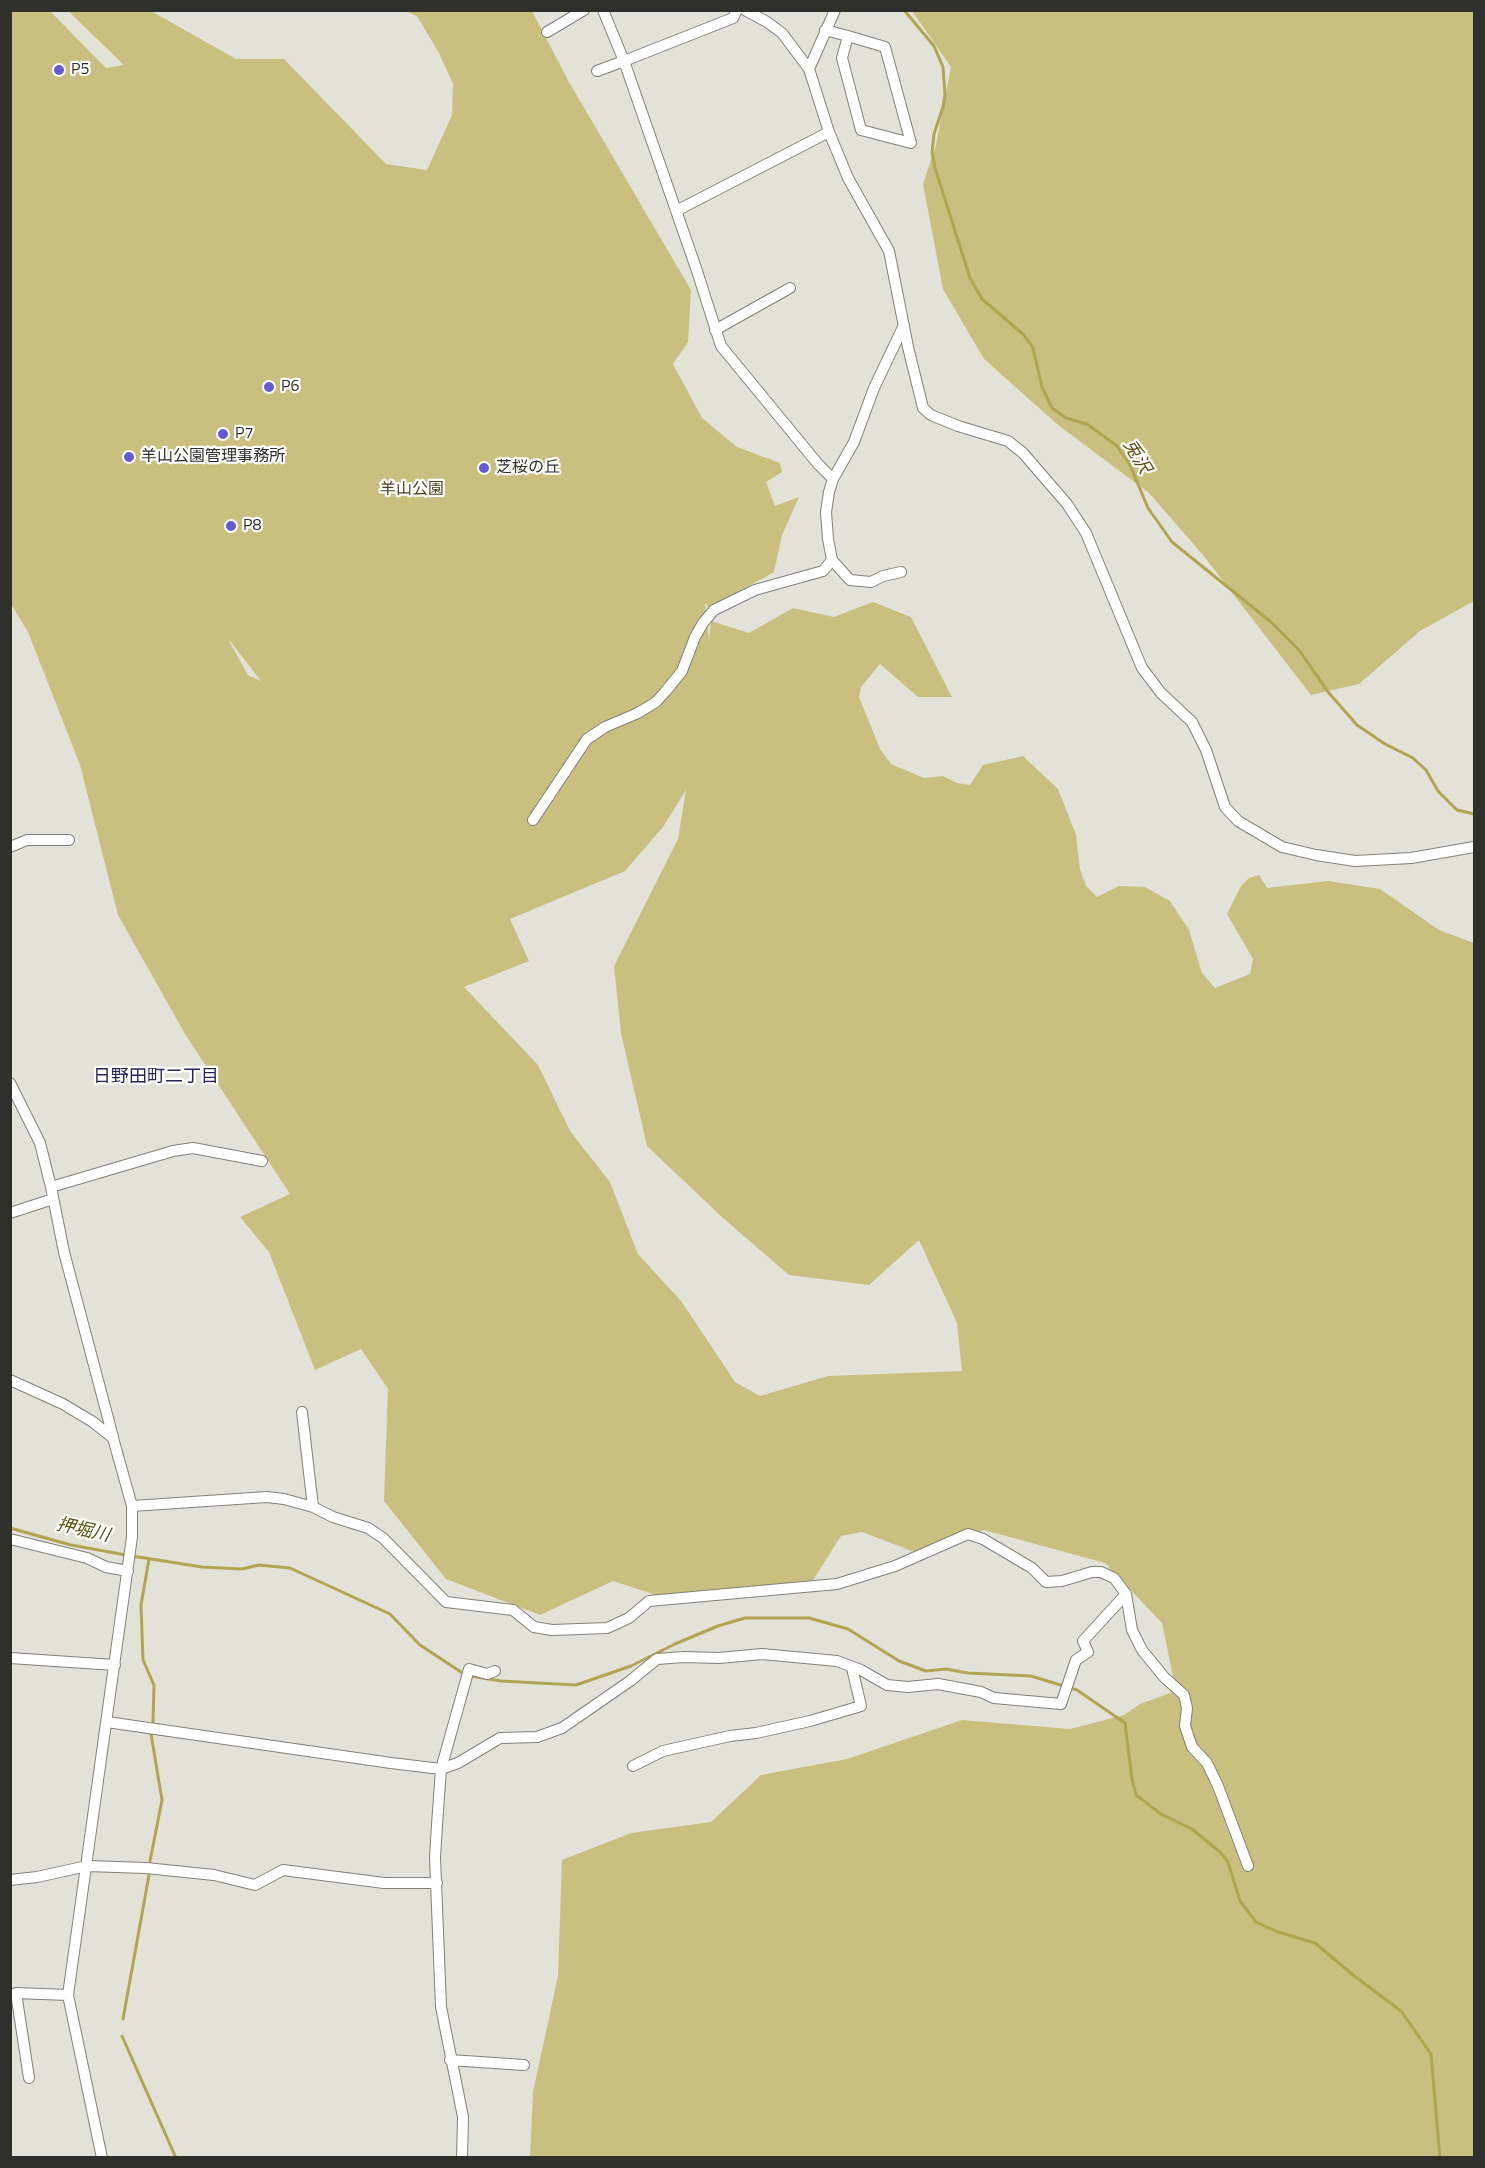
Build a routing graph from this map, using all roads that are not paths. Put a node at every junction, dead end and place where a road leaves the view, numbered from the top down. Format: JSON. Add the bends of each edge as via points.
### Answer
{"nodes":[{"id":1,"x":584,"y":10,"type":"edge"},
{"id":2,"x":603,"y":10,"type":"edge"},
{"id":3,"x":737,"y":10,"type":"edge"},
{"id":4,"x":745,"y":10,"type":"edge"},
{"id":5,"x":835,"y":10,"type":"edge"},
{"id":6,"x":825,"y":30,"type":"junction"},
{"id":7,"x":547,"y":32,"type":"dead end"},
{"id":8,"x":848,"y":36,"type":"junction"},
{"id":9,"x":624,"y":61,"type":"junction"},
{"id":10,"x":809,"y":69,"type":"junction"},
{"id":11,"x":597,"y":71,"type":"dead end"},
{"id":12,"x":828,"y":132,"type":"junction"},
{"id":13,"x":676,"y":211,"type":"junction"},
{"id":14,"x":790,"y":288,"type":"dead end"},
{"id":15,"x":904,"y":325,"type":"junction"},
{"id":16,"x":715,"y":330,"type":"junction"},
{"id":17,"x":833,"y":479,"type":"junction"},
{"id":18,"x":832,"y":560,"type":"junction"},
{"id":19,"x":901,"y":572,"type":"dead end"},
{"id":20,"x":533,"y":820,"type":"dead end"},
{"id":21,"x":69,"y":840,"type":"dead end"},
{"id":22,"x":10,"y":847,"type":"edge"},
{"id":23,"x":1474,"y":847,"type":"edge"},
{"id":24,"x":10,"y":1083,"type":"edge"},
{"id":25,"x":262,"y":1161,"type":"dead end"},
{"id":26,"x":51,"y":1187,"type":"junction"},
{"id":27,"x":53,"y":1199,"type":"junction"},
{"id":28,"x":10,"y":1214,"type":"edge"},
{"id":29,"x":10,"y":1380,"type":"edge"},
{"id":30,"x":302,"y":1412,"type":"dead end"},
{"id":31,"x":113,"y":1438,"type":"junction"},
{"id":32,"x":132,"y":1506,"type":"junction"},
{"id":33,"x":313,"y":1507,"type":"junction"},
{"id":34,"x":10,"y":1539,"type":"edge"},
{"id":35,"x":128,"y":1571,"type":"junction"},
{"id":36,"x":1126,"y":1594,"type":"junction"},
{"id":37,"x":10,"y":1658,"type":"edge"},
{"id":38,"x":114,"y":1665,"type":"junction"},
{"id":39,"x":852,"y":1668,"type":"junction"},
{"id":40,"x":495,"y":1671,"type":"dead end"},
{"id":41,"x":107,"y":1722,"type":"junction"},
{"id":42,"x":633,"y":1766,"type":"dead end"},
{"id":43,"x":441,"y":1768,"type":"junction"},
{"id":44,"x":87,"y":1866,"type":"junction"},
{"id":45,"x":1248,"y":1866,"type":"dead end"},
{"id":46,"x":10,"y":1880,"type":"edge"},
{"id":47,"x":437,"y":1883,"type":"junction"},
{"id":48,"x":68,"y":1995,"type":"junction"},
{"id":49,"x":450,"y":2060,"type":"junction"},
{"id":50,"x":524,"y":2065,"type":"dead end"},
{"id":51,"x":29,"y":2078,"type":"dead end"},
{"id":52,"x":102,"y":2157,"type":"edge"},
{"id":53,"x":462,"y":2157,"type":"edge"}],
"edges":[{"from":1,"to":7,"type":"street"},
{"from":2,"to":9,"type":"street"},
{"from":3,"to":9,"type":"street","via":[[733,18]]},
{"from":4,"to":10,"type":"street","via":[[782,33]]},
{"from":5,"to":6,"type":"street"},
{"from":6,"to":8,"type":"street"},
{"from":6,"to":10,"type":"street"},
{"from":8,"to":8,"type":"street","via":[[885,47],[911,143],[861,130],[842,58]]},
{"from":9,"to":11,"type":"street"},
{"from":9,"to":13,"type":"street"},
{"from":10,"to":12,"type":"street"},
{"from":12,"to":13,"type":"street"},
{"from":12,"to":15,"type":"street","via":[[848,178],[889,251]]},
{"from":13,"to":16,"type":"street"},
{"from":14,"to":16,"type":"street"},
{"from":15,"to":17,"type":"street","via":[[854,442]]},
{"from":15,"to":23,"type":"street","via":[[923,408],[958,426],[1008,441],[1067,504],[1086,533],[1142,668],[1161,693],[1192,722],[1225,807],[1238,821],[1282,847],[1355,861],[1411,858]]},
{"from":16,"to":17,"type":"street","via":[[721,346],[740,371]]},
{"from":17,"to":18,"type":"street","via":[[826,512]]},
{"from":18,"to":19,"type":"street","via":[[850,580],[871,582]]},
{"from":18,"to":20,"type":"street","via":[[823,571],[755,590],[714,610],[695,637],[682,671],[665,692],[638,713],[587,739]]},
{"from":21,"to":22,"type":"street","via":[[27,840]]},
{"from":24,"to":26,"type":"street","via":[[40,1143]]},
{"from":25,"to":26,"type":"street","via":[[193,1148]]},
{"from":26,"to":27,"type":"street"},
{"from":27,"to":28,"type":"street"},
{"from":27,"to":31,"type":"street"},
{"from":29,"to":31,"type":"street","via":[[63,1404]]},
{"from":30,"to":33,"type":"street"},
{"from":31,"to":32,"type":"street"},
{"from":32,"to":33,"type":"street","via":[[267,1497]]},
{"from":32,"to":35,"type":"street"},
{"from":33,"to":36,"type":"street","via":[[368,1528],[383,1538],[446,1602],[513,1610],[534,1627],[552,1630],[607,1628],[629,1618],[649,1601],[837,1584],[895,1566],[968,1534],[1032,1568],[1046,1582],[1101,1572],[1114,1578]]},
{"from":34,"to":35,"type":"street"},
{"from":35,"to":38,"type":"street"},
{"from":36,"to":39,"type":"street","via":[[1083,1641],[1088,1652],[1076,1660],[1061,1704],[994,1698],[938,1684],[887,1685]]},
{"from":36,"to":45,"type":"street","via":[[1132,1630],[1142,1650],[1184,1695],[1185,1726],[1192,1747],[1207,1763],[1218,1786]]},
{"from":37,"to":38,"type":"street"},
{"from":38,"to":41,"type":"street"},
{"from":39,"to":42,"type":"street","via":[[861,1706],[810,1721],[663,1751]]},
{"from":39,"to":43,"type":"street","via":[[837,1661],[762,1654],[657,1659],[562,1728],[537,1737],[500,1738],[458,1763]]},
{"from":40,"to":43,"type":"street","via":[[488,1674],[469,1670]]},
{"from":41,"to":43,"type":"street"},
{"from":41,"to":44,"type":"street"},
{"from":43,"to":47,"type":"street"},
{"from":44,"to":46,"type":"street"},
{"from":44,"to":47,"type":"street","via":[[214,1875],[255,1886],[283,1870],[384,1883]]},
{"from":44,"to":48,"type":"street"},
{"from":47,"to":49,"type":"street","via":[[441,2007]]},
{"from":48,"to":51,"type":"street","via":[[16,1993]]},
{"from":48,"to":52,"type":"street"},
{"from":49,"to":50,"type":"street"},
{"from":49,"to":53,"type":"street","via":[[463,2116]]}]}
